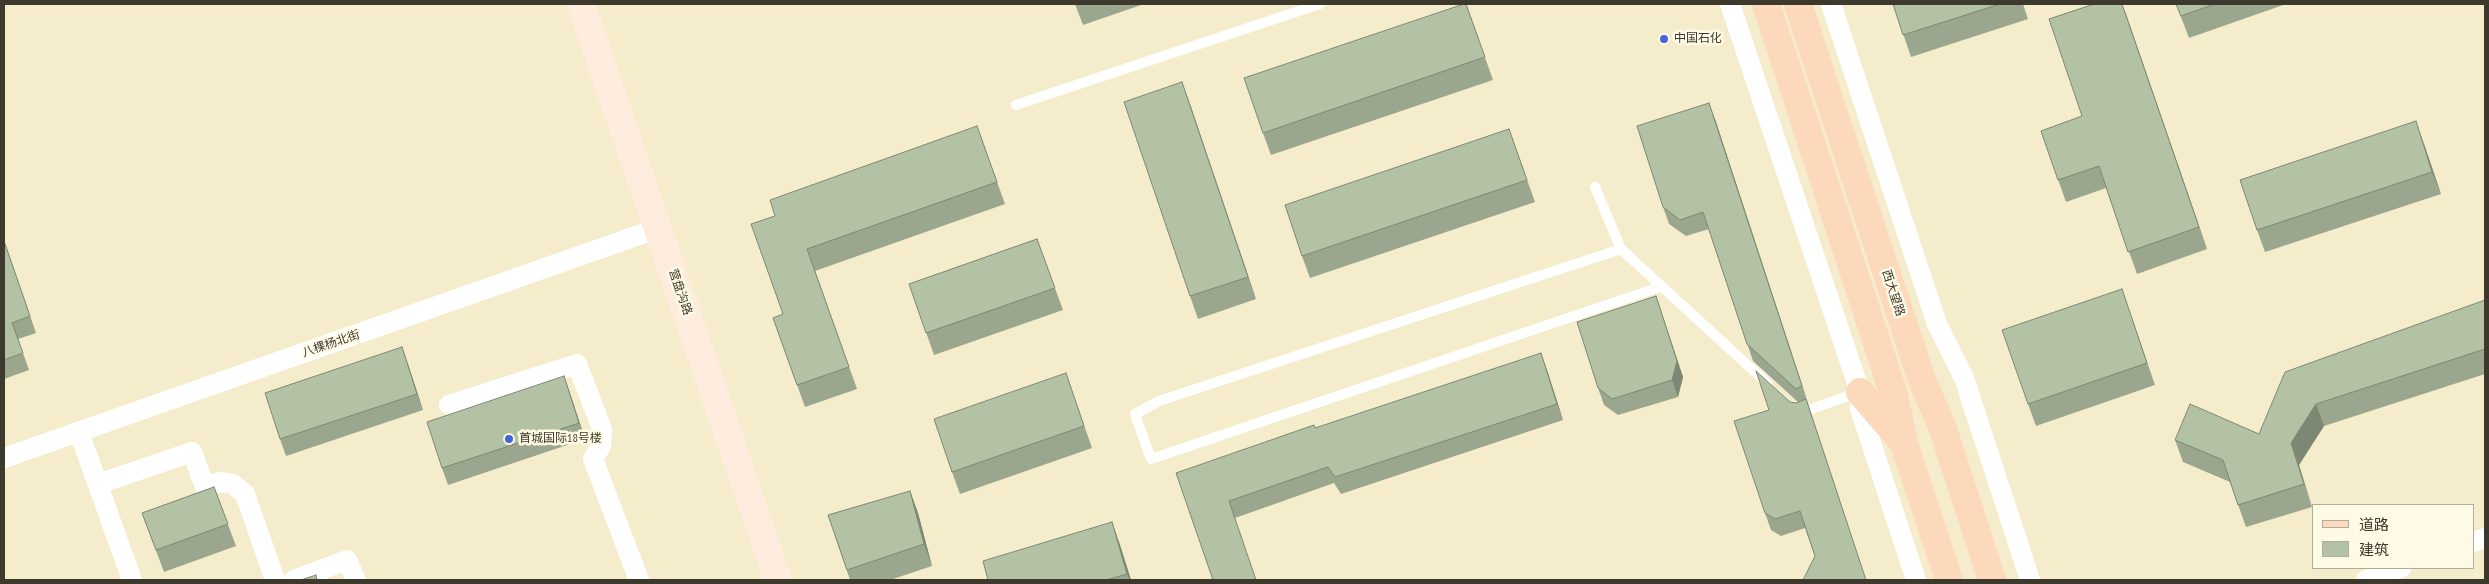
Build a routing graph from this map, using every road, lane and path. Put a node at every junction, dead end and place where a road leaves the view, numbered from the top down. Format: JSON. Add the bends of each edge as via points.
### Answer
{"nodes":[{"id":1,"x":581,"y":4,"type":"edge"},
{"id":2,"x":1320,"y":4,"type":"edge"},
{"id":3,"x":1730,"y":4,"type":"edge"},
{"id":4,"x":1766,"y":4,"type":"edge"},
{"id":5,"x":1798,"y":4,"type":"edge"},
{"id":6,"x":1831,"y":4,"type":"edge"},
{"id":7,"x":1016,"y":105,"type":"dead end"},
{"id":8,"x":1595,"y":187,"type":"dead end"},
{"id":9,"x":659,"y":228,"type":"junction"},
{"id":10,"x":1621,"y":249,"type":"junction"},
{"id":11,"x":1660,"y":287,"type":"junction"},
{"id":12,"x":1860,"y":392,"type":"junction"},
{"id":13,"x":1778,"y":393,"type":"edge"},
{"id":14,"x":449,"y":404,"type":"dead end"},
{"id":15,"x":1792,"y":406,"type":"edge"},
{"id":16,"x":80,"y":432,"type":"junction"},
{"id":17,"x":1904,"y":444,"type":"junction"},
{"id":18,"x":4,"y":458,"type":"edge"},
{"id":19,"x":98,"y":484,"type":"junction"},
{"id":20,"x":2398,"y":569,"type":"edge"},
{"id":21,"x":132,"y":580,"type":"edge"},
{"id":22,"x":275,"y":580,"type":"edge"},
{"id":23,"x":294,"y":580,"type":"edge"},
{"id":24,"x":356,"y":580,"type":"edge"},
{"id":25,"x":639,"y":580,"type":"edge"},
{"id":26,"x":778,"y":580,"type":"edge"},
{"id":27,"x":1916,"y":580,"type":"edge"},
{"id":28,"x":1949,"y":580,"type":"edge"},
{"id":29,"x":1992,"y":580,"type":"edge"},
{"id":30,"x":2030,"y":580,"type":"edge"},
{"id":31,"x":2366,"y":580,"type":"edge"}],
"edges":[{"from":1,"to":9,"type":"street","name":"营盘沟路"},
{"from":2,"to":7,"type":"lane"},
{"from":3,"to":12,"type":"street"},
{"from":4,"to":17,"type":"main road","via":[[1894,395]]},
{"from":5,"to":29,"type":"main road","name":"西大望路","via":[[1922,380],[1942,429]]},
{"from":6,"to":30,"type":"street","via":[[1937,324],[1964,378]]},
{"from":8,"to":10,"type":"lane"},
{"from":9,"to":16,"type":"street","name":"八棵杨北街"},
{"from":9,"to":26,"type":"street","name":"营盘沟路"},
{"from":10,"to":11,"type":"lane"},
{"from":10,"to":11,"type":"lane","via":[[1158,401],[1135,414],[1151,459]]},
{"from":11,"to":13,"type":"lane"},
{"from":12,"to":15,"type":"lane","via":[[1800,413]]},
{"from":12,"to":17,"type":"main road"},
{"from":12,"to":27,"type":"street","via":[[1860,409]]},
{"from":14,"to":25,"type":"street","via":[[577,364],[602,429],[601,446],[593,459]]},
{"from":16,"to":18,"type":"street","name":"八棵杨北街"},
{"from":16,"to":19,"type":"street"},
{"from":17,"to":28,"type":"main road"},
{"from":19,"to":21,"type":"street"},
{"from":19,"to":22,"type":"street","via":[[192,452],[206,488],[220,482],[233,484],[245,494]]},
{"from":20,"to":31,"type":"street"},
{"from":23,"to":24,"type":"street","via":[[347,560]]}]}
